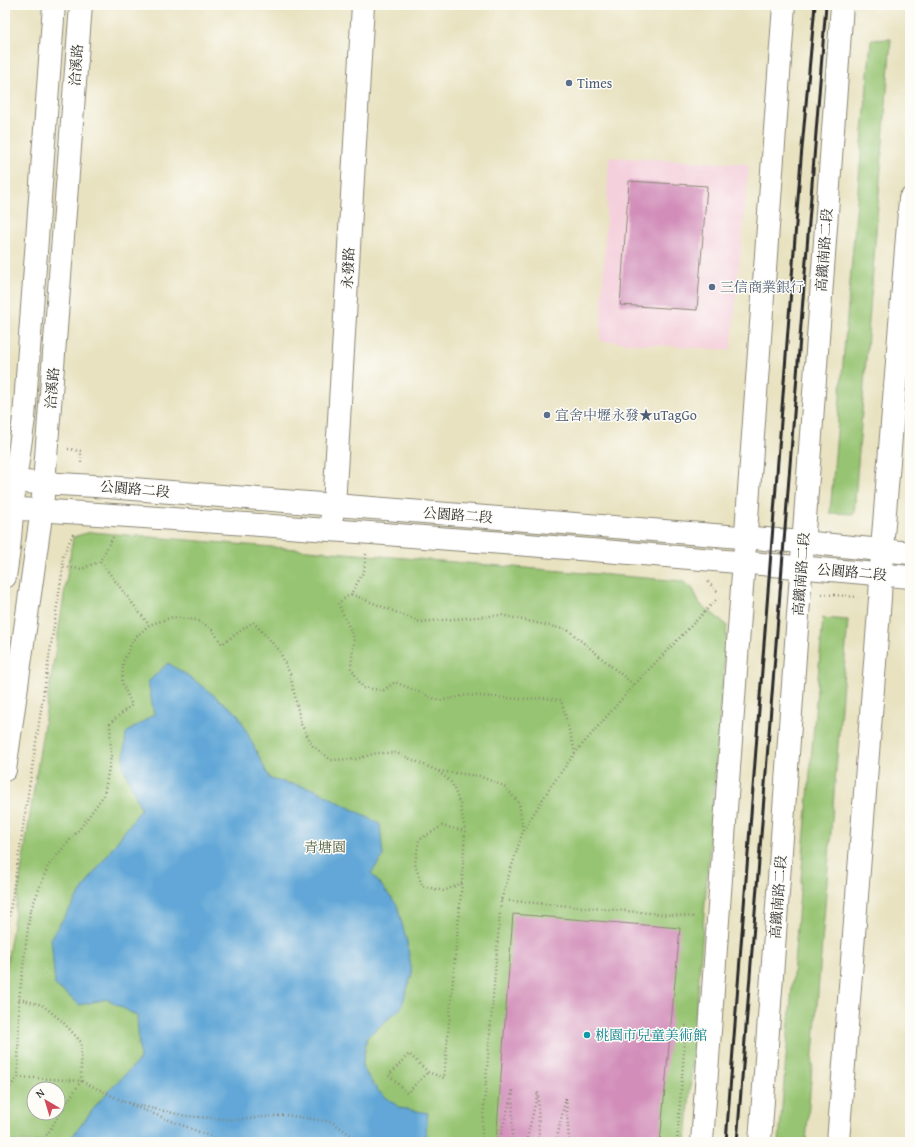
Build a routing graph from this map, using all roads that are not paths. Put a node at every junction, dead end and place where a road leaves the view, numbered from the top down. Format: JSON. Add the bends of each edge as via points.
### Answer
{"nodes":[{"id":1,"x":54,"y":5,"type":"edge"},
{"id":2,"x":81,"y":5,"type":"edge"},
{"id":3,"x":363,"y":5,"type":"edge"},
{"id":4,"x":784,"y":5,"type":"edge"},
{"id":5,"x":842,"y":5,"type":"edge"},
{"id":6,"x":910,"y":199,"type":"edge"},
{"id":7,"x":10,"y":481,"type":"edge"},
{"id":8,"x":44,"y":482,"type":"junction"},
{"id":9,"x":334,"y":506,"type":"junction"},
{"id":10,"x":9,"y":508,"type":"edge"},
{"id":11,"x":42,"y":509,"type":"junction"},
{"id":12,"x":329,"y":530,"type":"junction"},
{"id":13,"x":745,"y":537,"type":"junction"},
{"id":14,"x":803,"y":542,"type":"junction"},
{"id":15,"x":882,"y":549,"type":"junction"},
{"id":16,"x":910,"y":553,"type":"edge"},
{"id":17,"x":744,"y":563,"type":"junction"},
{"id":18,"x":802,"y":568,"type":"junction"},
{"id":19,"x":880,"y":574,"type":"junction"},
{"id":20,"x":5,"y":577,"type":"edge"},
{"id":21,"x":910,"y":577,"type":"edge"},
{"id":22,"x":5,"y":770,"type":"edge"},
{"id":23,"x":702,"y":1142,"type":"edge"},
{"id":24,"x":760,"y":1142,"type":"edge"},
{"id":25,"x":838,"y":1142,"type":"edge"}],
"edges":[{"from":1,"to":7,"type":"street","name":"洽溪路","via":[[24,418]]},
{"from":2,"to":8,"type":"street","name":"洽溪路"},
{"from":3,"to":9,"type":"street","name":"永發路"},
{"from":4,"to":13,"type":"street"},
{"from":5,"to":14,"type":"street","name":"高鐵南路二段"},
{"from":6,"to":15,"type":"street"},
{"from":7,"to":8,"type":"street","name":"公園路二段"},
{"from":7,"to":10,"type":"street","name":"洽溪路"},
{"from":8,"to":9,"type":"street","name":"公園路二段"},
{"from":8,"to":11,"type":"street","name":"洽溪路"},
{"from":9,"to":12,"type":"street","name":"永發路"},
{"from":9,"to":13,"type":"street","name":"公園路二段"},
{"from":10,"to":11,"type":"street","name":"公園路二段"},
{"from":10,"to":20,"type":"street","name":"洽溪路"},
{"from":11,"to":12,"type":"street","name":"公園路二段"},
{"from":11,"to":22,"type":"street","name":"洽溪路"},
{"from":12,"to":17,"type":"street","name":"公園路二段"},
{"from":13,"to":14,"type":"street","name":"公園路二段"},
{"from":13,"to":17,"type":"street"},
{"from":14,"to":15,"type":"street","name":"公園路二段"},
{"from":14,"to":18,"type":"street","name":"高鐵南路二段"},
{"from":15,"to":16,"type":"street","name":"公園路二段"},
{"from":15,"to":19,"type":"street"},
{"from":17,"to":18,"type":"street","name":"公園路二段"},
{"from":17,"to":23,"type":"street"},
{"from":18,"to":19,"type":"street","name":"公園路二段"},
{"from":18,"to":24,"type":"street","name":"高鐵南路二段"},
{"from":19,"to":21,"type":"street","name":"公園路二段"},
{"from":19,"to":25,"type":"street"}]}
